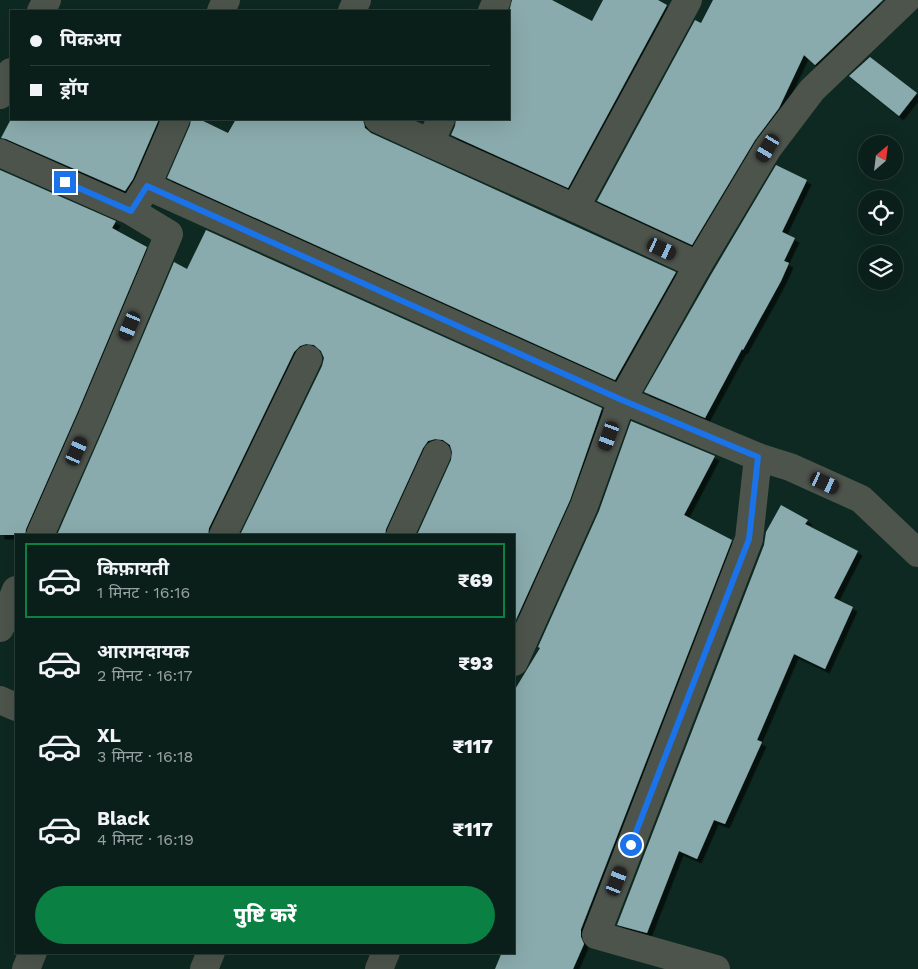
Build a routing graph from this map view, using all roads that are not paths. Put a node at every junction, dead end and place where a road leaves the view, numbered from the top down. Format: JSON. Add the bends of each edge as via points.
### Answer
{"nodes":[{"id":1,"x":688,"y":0,"type":"edge"},
{"id":2,"x":906,"y":0,"type":"edge"},
{"id":3,"x":10,"y":74,"type":"edge"},
{"id":4,"x":0,"y":94,"type":"edge"},
{"id":5,"x":176,"y":120,"type":"edge"},
{"id":6,"x":380,"y":120,"type":"edge"},
{"id":7,"x":442,"y":120,"type":"edge"},
{"id":8,"x":430,"y":144,"type":"junction"},
{"id":9,"x":0,"y":153,"type":"edge"},
{"id":10,"x":147,"y":186,"type":"junction"},
{"id":11,"x":575,"y":208,"type":"junction"},
{"id":12,"x":131,"y":211,"type":"junction"},
{"id":13,"x":698,"y":265,"type":"junction"},
{"id":14,"x":308,"y":359,"type":"dead end"},
{"id":15,"x":622,"y":400,"type":"junction"},
{"id":16,"x":437,"y":454,"type":"dead end"},
{"id":17,"x":758,"y":457,"type":"junction"},
{"id":18,"x":40,"y":534,"type":"edge"},
{"id":19,"x":222,"y":534,"type":"edge"},
{"id":20,"x":400,"y":534,"type":"edge"},
{"id":21,"x":918,"y":554,"type":"edge"},
{"id":22,"x":515,"y":660,"type":"edge"},
{"id":23,"x":0,"y":700,"type":"edge"},
{"id":24,"x":15,"y":707,"type":"edge"},
{"id":25,"x":32,"y":954,"type":"edge"},
{"id":26,"x":211,"y":954,"type":"edge"},
{"id":27,"x":385,"y":954,"type":"edge"},
{"id":28,"x":26,"y":969,"type":"edge"},
{"id":29,"x":204,"y":969,"type":"edge"},
{"id":30,"x":379,"y":969,"type":"edge"},
{"id":31,"x":716,"y":969,"type":"edge"}],
"edges":[{"from":1,"to":11,"type":"street"},
{"from":2,"to":13,"type":"street","via":[[812,90],[768,148]]},
{"from":3,"to":4,"type":"street"},
{"from":5,"to":10,"type":"street"},
{"from":6,"to":8,"type":"street"},
{"from":7,"to":8,"type":"street"},
{"from":8,"to":11,"type":"street"},
{"from":9,"to":12,"type":"street"},
{"from":10,"to":12,"type":"street"},
{"from":10,"to":15,"type":"street"},
{"from":11,"to":13,"type":"street"},
{"from":12,"to":18,"type":"street","via":[[169,234]]},
{"from":13,"to":15,"type":"street"},
{"from":14,"to":19,"type":"street"},
{"from":15,"to":17,"type":"street"},
{"from":15,"to":22,"type":"street","via":[[584,506]]},
{"from":16,"to":20,"type":"street"},
{"from":17,"to":21,"type":"street","via":[[790,467],[861,500]]},
{"from":17,"to":31,"type":"street","via":[[749,539],[596,935]]},
{"from":23,"to":24,"type":"street"},
{"from":25,"to":28,"type":"street"},
{"from":26,"to":29,"type":"street"},
{"from":27,"to":30,"type":"street"}]}
